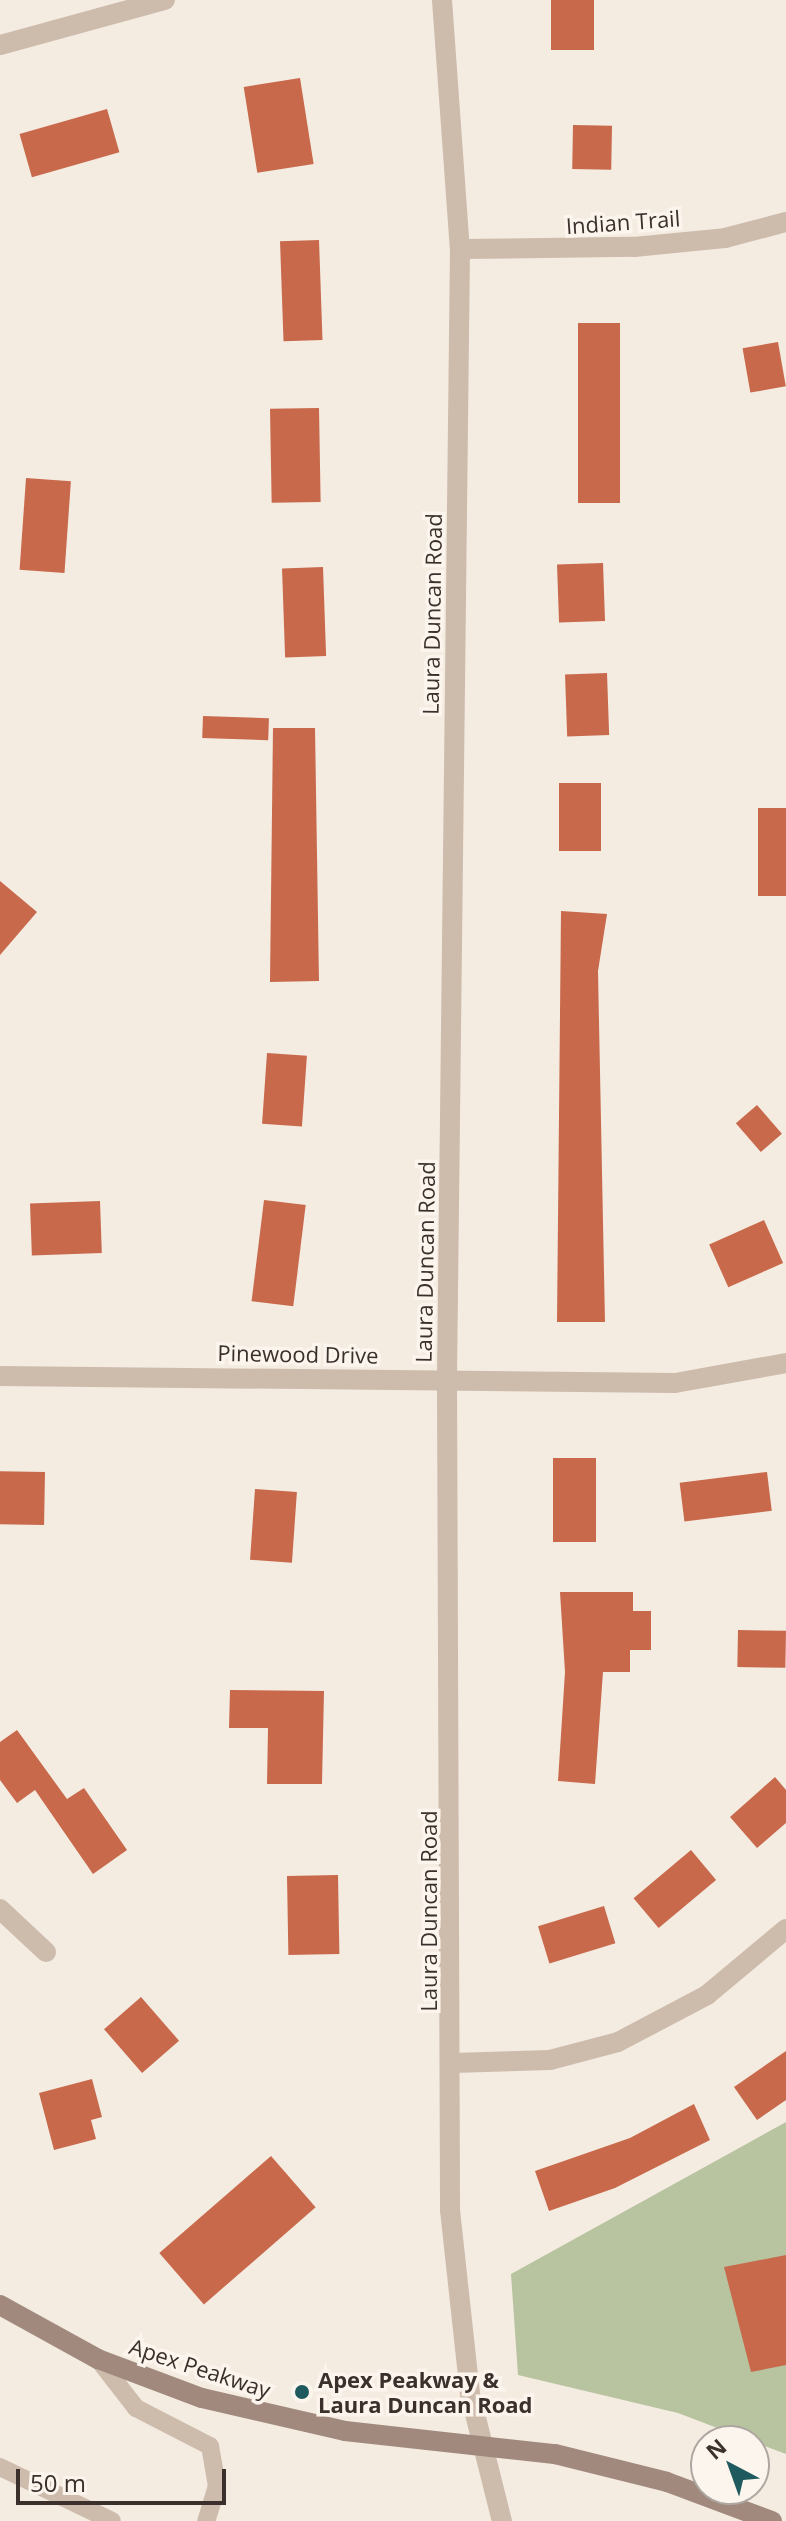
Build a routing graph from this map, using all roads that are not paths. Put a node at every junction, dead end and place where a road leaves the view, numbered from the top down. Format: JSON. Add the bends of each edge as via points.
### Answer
{"nodes":[{"id":1,"x":165,"y":0,"type":"edge"},
{"id":2,"x":442,"y":0,"type":"edge"},
{"id":3,"x":0,"y":45,"type":"edge"},
{"id":4,"x":786,"y":222,"type":"edge"},
{"id":5,"x":460,"y":249,"type":"junction"},
{"id":6,"x":786,"y":1363,"type":"edge"},
{"id":7,"x":0,"y":1376,"type":"edge"},
{"id":8,"x":447,"y":1380,"type":"junction"},
{"id":9,"x":0,"y":1909,"type":"edge"},
{"id":10,"x":786,"y":1929,"type":"edge"},
{"id":11,"x":46,"y":1952,"type":"dead end"},
{"id":12,"x":453,"y":2063,"type":"junction"},
{"id":13,"x":0,"y":2305,"type":"edge"},
{"id":14,"x":98,"y":2359,"type":"junction"},
{"id":15,"x":483,"y":2444,"type":"junction"},
{"id":16,"x":0,"y":2467,"type":"edge"},
{"id":17,"x":112,"y":2521,"type":"edge"},
{"id":18,"x":206,"y":2521,"type":"edge"},
{"id":19,"x":502,"y":2521,"type":"edge"},
{"id":20,"x":772,"y":2521,"type":"edge"}],
"edges":[{"from":1,"to":3,"type":"street"},
{"from":2,"to":5,"type":"street","name":"Laura Duncan Road"},
{"from":4,"to":5,"type":"street","name":"Indian Trail","via":[[725,238],[634,247]]},
{"from":5,"to":8,"type":"street","name":"Laura Duncan Road"},
{"from":6,"to":8,"type":"street","name":"Pinewood Drive","via":[[675,1383]]},
{"from":7,"to":8,"type":"street","name":"Pinewood Drive"},
{"from":8,"to":12,"type":"street","name":"Laura Duncan Road"},
{"from":9,"to":11,"type":"street"},
{"from":10,"to":12,"type":"street","via":[[707,1995],[618,2042],[550,2060]]},
{"from":12,"to":15,"type":"street","name":"Laura Duncan Road","via":[[453,2264]]},
{"from":13,"to":14,"type":"main road","name":"Apex Peakway"},
{"from":14,"to":15,"type":"main road","name":"Apex Peakway","via":[[279,2419]]},
{"from":14,"to":18,"type":"lane","via":[[136,2408],[210,2446],[217,2486]]},
{"from":15,"to":19,"type":"street","name":"Laura Duncan Road"},
{"from":15,"to":20,"type":"main road","name":"Apex Peakway","via":[[667,2482]]},
{"from":16,"to":17,"type":"lane"}]}
